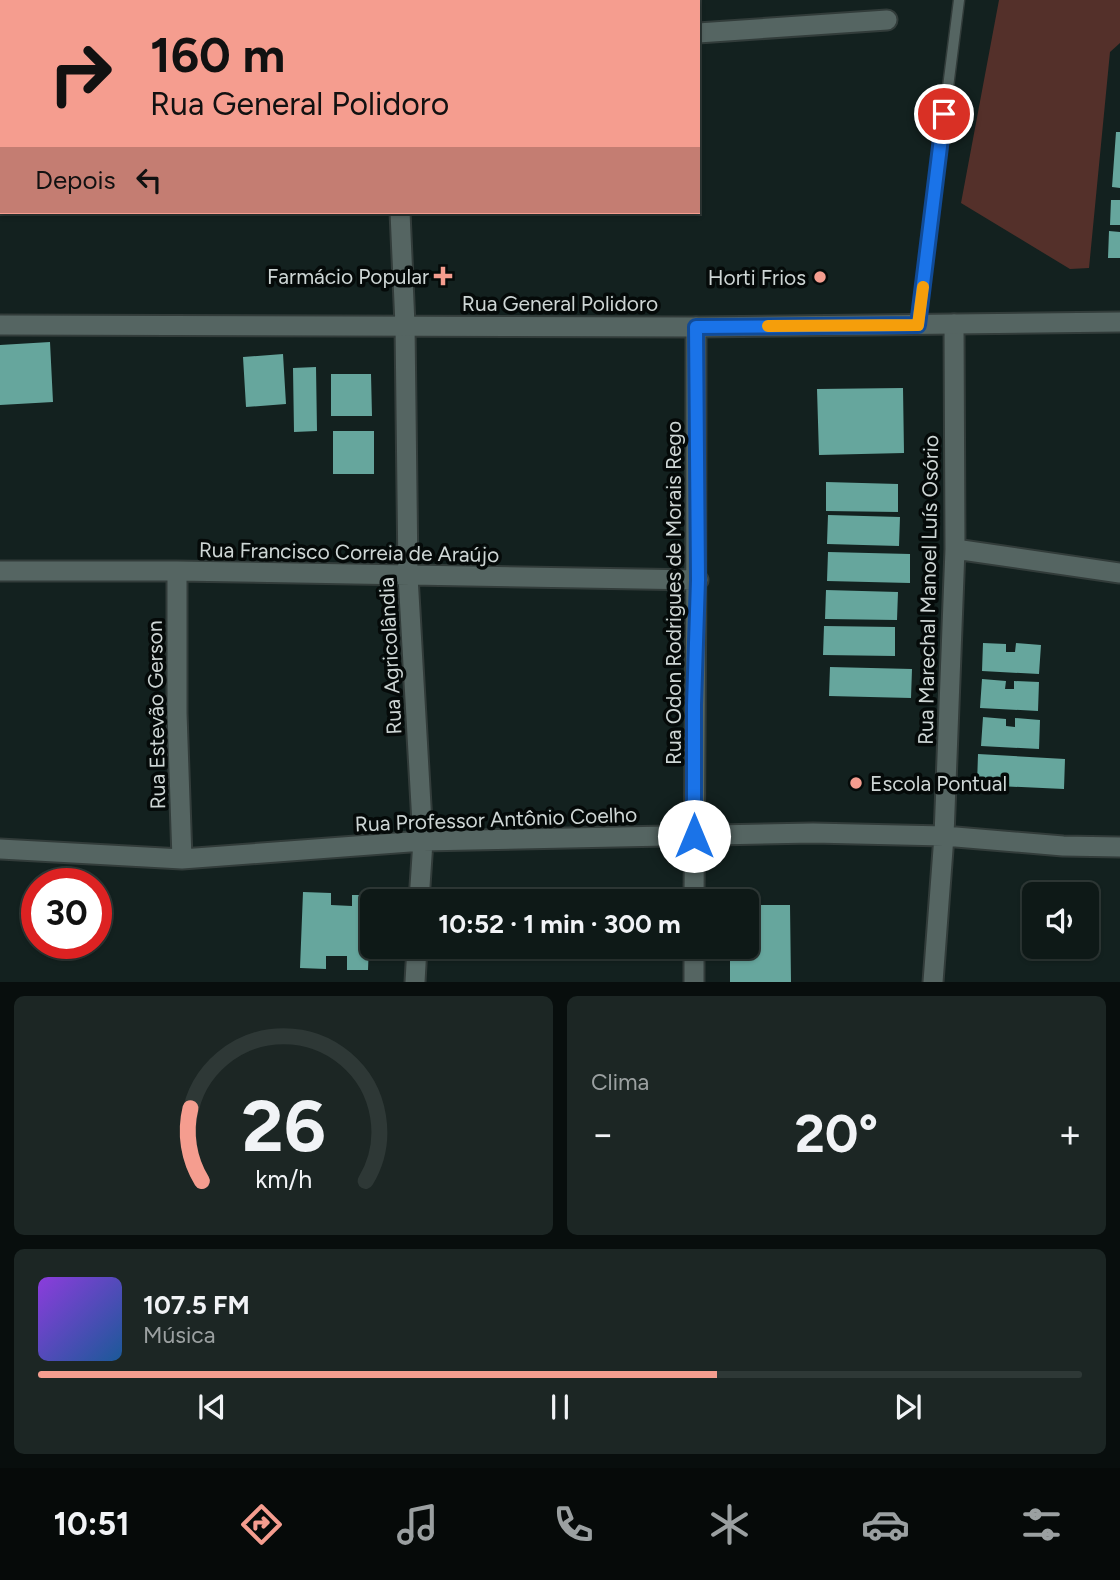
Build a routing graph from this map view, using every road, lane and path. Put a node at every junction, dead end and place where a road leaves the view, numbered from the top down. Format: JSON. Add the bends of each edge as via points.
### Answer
{"nodes":[{"id":1,"x":959,"y":0,"type":"edge"},
{"id":2,"x":887,"y":20,"type":"dead end"},
{"id":3,"x":700,"y":33,"type":"edge"},
{"id":4,"x":400,"y":214,"type":"edge"},
{"id":5,"x":1120,"y":322,"type":"edge"},
{"id":6,"x":405,"y":324,"type":"junction"},
{"id":7,"x":954,"y":324,"type":"junction"},
{"id":8,"x":0,"y":325,"type":"edge"},
{"id":9,"x":918,"y":325,"type":"junction"},
{"id":10,"x":696,"y":327,"type":"junction"},
{"id":11,"x":955,"y":549,"type":"junction"},
{"id":12,"x":177,"y":571,"type":"junction"},
{"id":13,"x":0,"y":572,"type":"edge"},
{"id":14,"x":1120,"y":573,"type":"edge"},
{"id":15,"x":408,"y":576,"type":"junction"},
{"id":16,"x":698,"y":580,"type":"junction"},
{"id":17,"x":694,"y":836,"type":"junction"},
{"id":18,"x":944,"y":836,"type":"junction"},
{"id":19,"x":423,"y":841,"type":"junction"},
{"id":20,"x":1120,"y":847,"type":"edge"},
{"id":21,"x":0,"y":849,"type":"edge"},
{"id":22,"x":182,"y":859,"type":"junction"},
{"id":23,"x":420,"y":889,"type":"edge"},
{"id":24,"x":694,"y":889,"type":"edge"},
{"id":25,"x":416,"y":959,"type":"edge"},
{"id":26,"x":694,"y":959,"type":"edge"},
{"id":27,"x":415,"y":982,"type":"edge"},
{"id":28,"x":694,"y":982,"type":"edge"},
{"id":29,"x":933,"y":982,"type":"edge"}],
"edges":[{"from":1,"to":9,"type":"lane"},
{"from":2,"to":3,"type":"street"},
{"from":4,"to":6,"type":"street","name":"Rua Agricolândia"},
{"from":5,"to":7,"type":"street","name":"Rua General Polidoro"},
{"from":6,"to":8,"type":"street","name":"Rua General Polidoro"},
{"from":6,"to":10,"type":"street","name":"Rua General Polidoro"},
{"from":6,"to":15,"type":"street","name":"Rua Agricolândia"},
{"from":7,"to":9,"type":"street","name":"Rua General Polidoro"},
{"from":7,"to":11,"type":"street","name":"Rua Marechal Manoel Luís Osório"},
{"from":9,"to":10,"type":"street","name":"Rua General Polidoro"},
{"from":10,"to":16,"type":"street","name":"Rua Odon Rodrigues de Morais Rego"},
{"from":11,"to":14,"type":"street"},
{"from":11,"to":18,"type":"street","name":"Rua Marechal Manoel Luís Osório"},
{"from":12,"to":13,"type":"street","name":"Rua Francisco Correia de Araújo"},
{"from":12,"to":15,"type":"street","name":"Rua Francisco Correia de Araújo"},
{"from":12,"to":22,"type":"street","name":"Rua Estevão Gerson"},
{"from":15,"to":16,"type":"street","name":"Rua Francisco Correia de Araújo"},
{"from":15,"to":19,"type":"street","name":"Rua Agricolândia"},
{"from":16,"to":17,"type":"street","name":"Rua Odon Rodrigues de Morais Rego"},
{"from":17,"to":18,"type":"street","name":"Rua Professor Antônio Coelho"},
{"from":17,"to":19,"type":"street","name":"Rua Professor Antônio Coelho"},
{"from":17,"to":24,"type":"street","name":"Rua Odon Rodrigues de Morais Rego"},
{"from":18,"to":20,"type":"street","name":"Rua Professor Antônio Coelho"},
{"from":18,"to":29,"type":"street","name":"Rua Marechal Manoel Luís Osório"},
{"from":19,"to":22,"type":"street","name":"Rua Professor Antônio Coelho"},
{"from":19,"to":23,"type":"street","name":"Rua Agricolândia"},
{"from":21,"to":22,"type":"street","name":"Rua Professor Antônio Coelho"},
{"from":25,"to":27,"type":"street"},
{"from":26,"to":28,"type":"street"}]}
